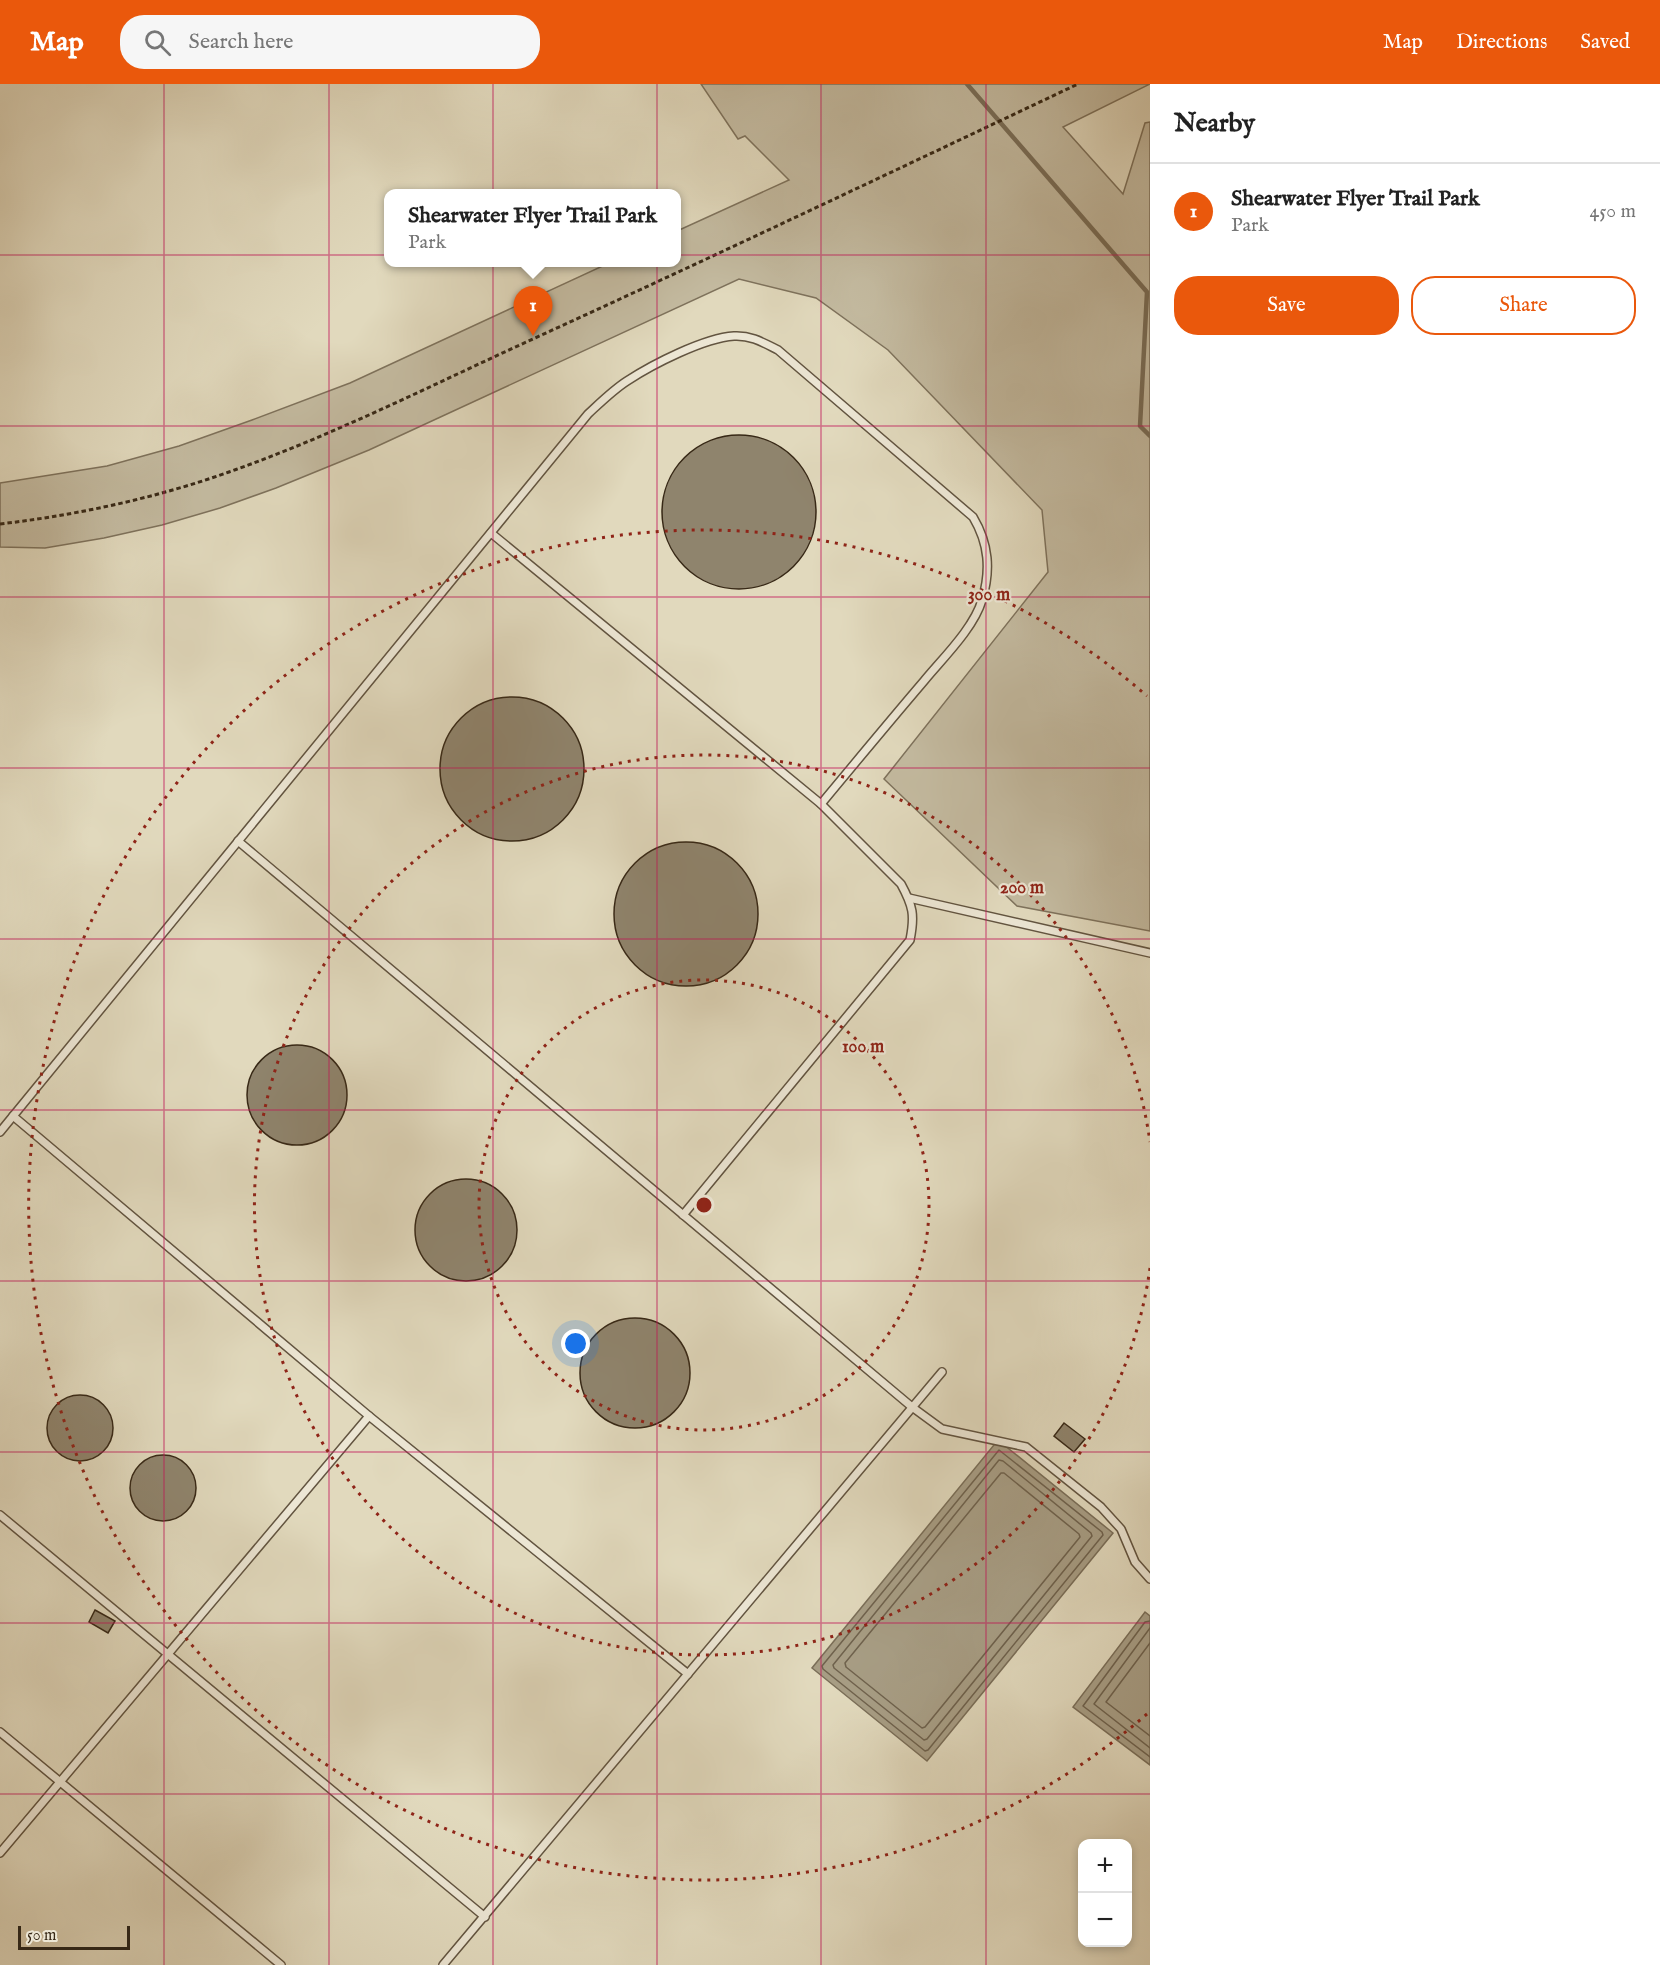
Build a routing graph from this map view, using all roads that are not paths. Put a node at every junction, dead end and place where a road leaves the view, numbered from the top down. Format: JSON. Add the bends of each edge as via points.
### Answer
{"nodes":[{"id":1,"x":491,"y":533,"type":"junction"},
{"id":2,"x":821,"y":804,"type":"junction"},
{"id":3,"x":238,"y":841,"type":"junction"},
{"id":4,"x":909,"y":898,"type":"junction"},
{"id":5,"x":1150,"y":952,"type":"edge"},
{"id":6,"x":13,"y":1116,"type":"junction"},
{"id":7,"x":0,"y":1132,"type":"edge"},
{"id":8,"x":683,"y":1215,"type":"junction"},
{"id":9,"x":942,"y":1372,"type":"dead end"},
{"id":10,"x":912,"y":1407,"type":"junction"},
{"id":11,"x":369,"y":1416,"type":"junction"},
{"id":12,"x":0,"y":1515,"type":"edge"},
{"id":13,"x":1150,"y":1580,"type":"edge"},
{"id":14,"x":169,"y":1653,"type":"junction"},
{"id":15,"x":688,"y":1674,"type":"junction"},
{"id":16,"x":0,"y":1732,"type":"edge"},
{"id":17,"x":61,"y":1782,"type":"junction"},
{"id":18,"x":0,"y":1853,"type":"edge"},
{"id":19,"x":485,"y":1917,"type":"junction"},
{"id":20,"x":282,"y":1965,"type":"edge"},
{"id":21,"x":443,"y":1965,"type":"edge"}],
"edges":[{"from":1,"to":2,"type":"lane"},
{"from":1,"to":2,"type":"lane","via":[[588,414],[628,380],[701,344],[735,336],[757,339],[778,350],[973,517],[987,548],[982,602],[964,634]]},
{"from":1,"to":3,"type":"lane"},
{"from":2,"to":4,"type":"lane","via":[[901,884]]},
{"from":3,"to":6,"type":"lane"},
{"from":3,"to":8,"type":"lane"},
{"from":4,"to":5,"type":"lane"},
{"from":4,"to":8,"type":"lane","via":[[914,920],[910,940]]},
{"from":6,"to":7,"type":"lane"},
{"from":6,"to":11,"type":"lane"},
{"from":8,"to":10,"type":"lane"},
{"from":9,"to":10,"type":"lane"},
{"from":10,"to":13,"type":"lane","via":[[942,1429],[1026,1447],[1101,1507],[1121,1529],[1135,1562]]},
{"from":10,"to":15,"type":"lane"},
{"from":11,"to":14,"type":"lane"},
{"from":11,"to":15,"type":"lane"},
{"from":12,"to":14,"type":"lane"},
{"from":14,"to":17,"type":"lane"},
{"from":14,"to":19,"type":"lane"},
{"from":15,"to":19,"type":"lane"},
{"from":16,"to":17,"type":"lane"},
{"from":17,"to":18,"type":"lane"},
{"from":17,"to":20,"type":"lane"},
{"from":19,"to":21,"type":"lane"}]}
